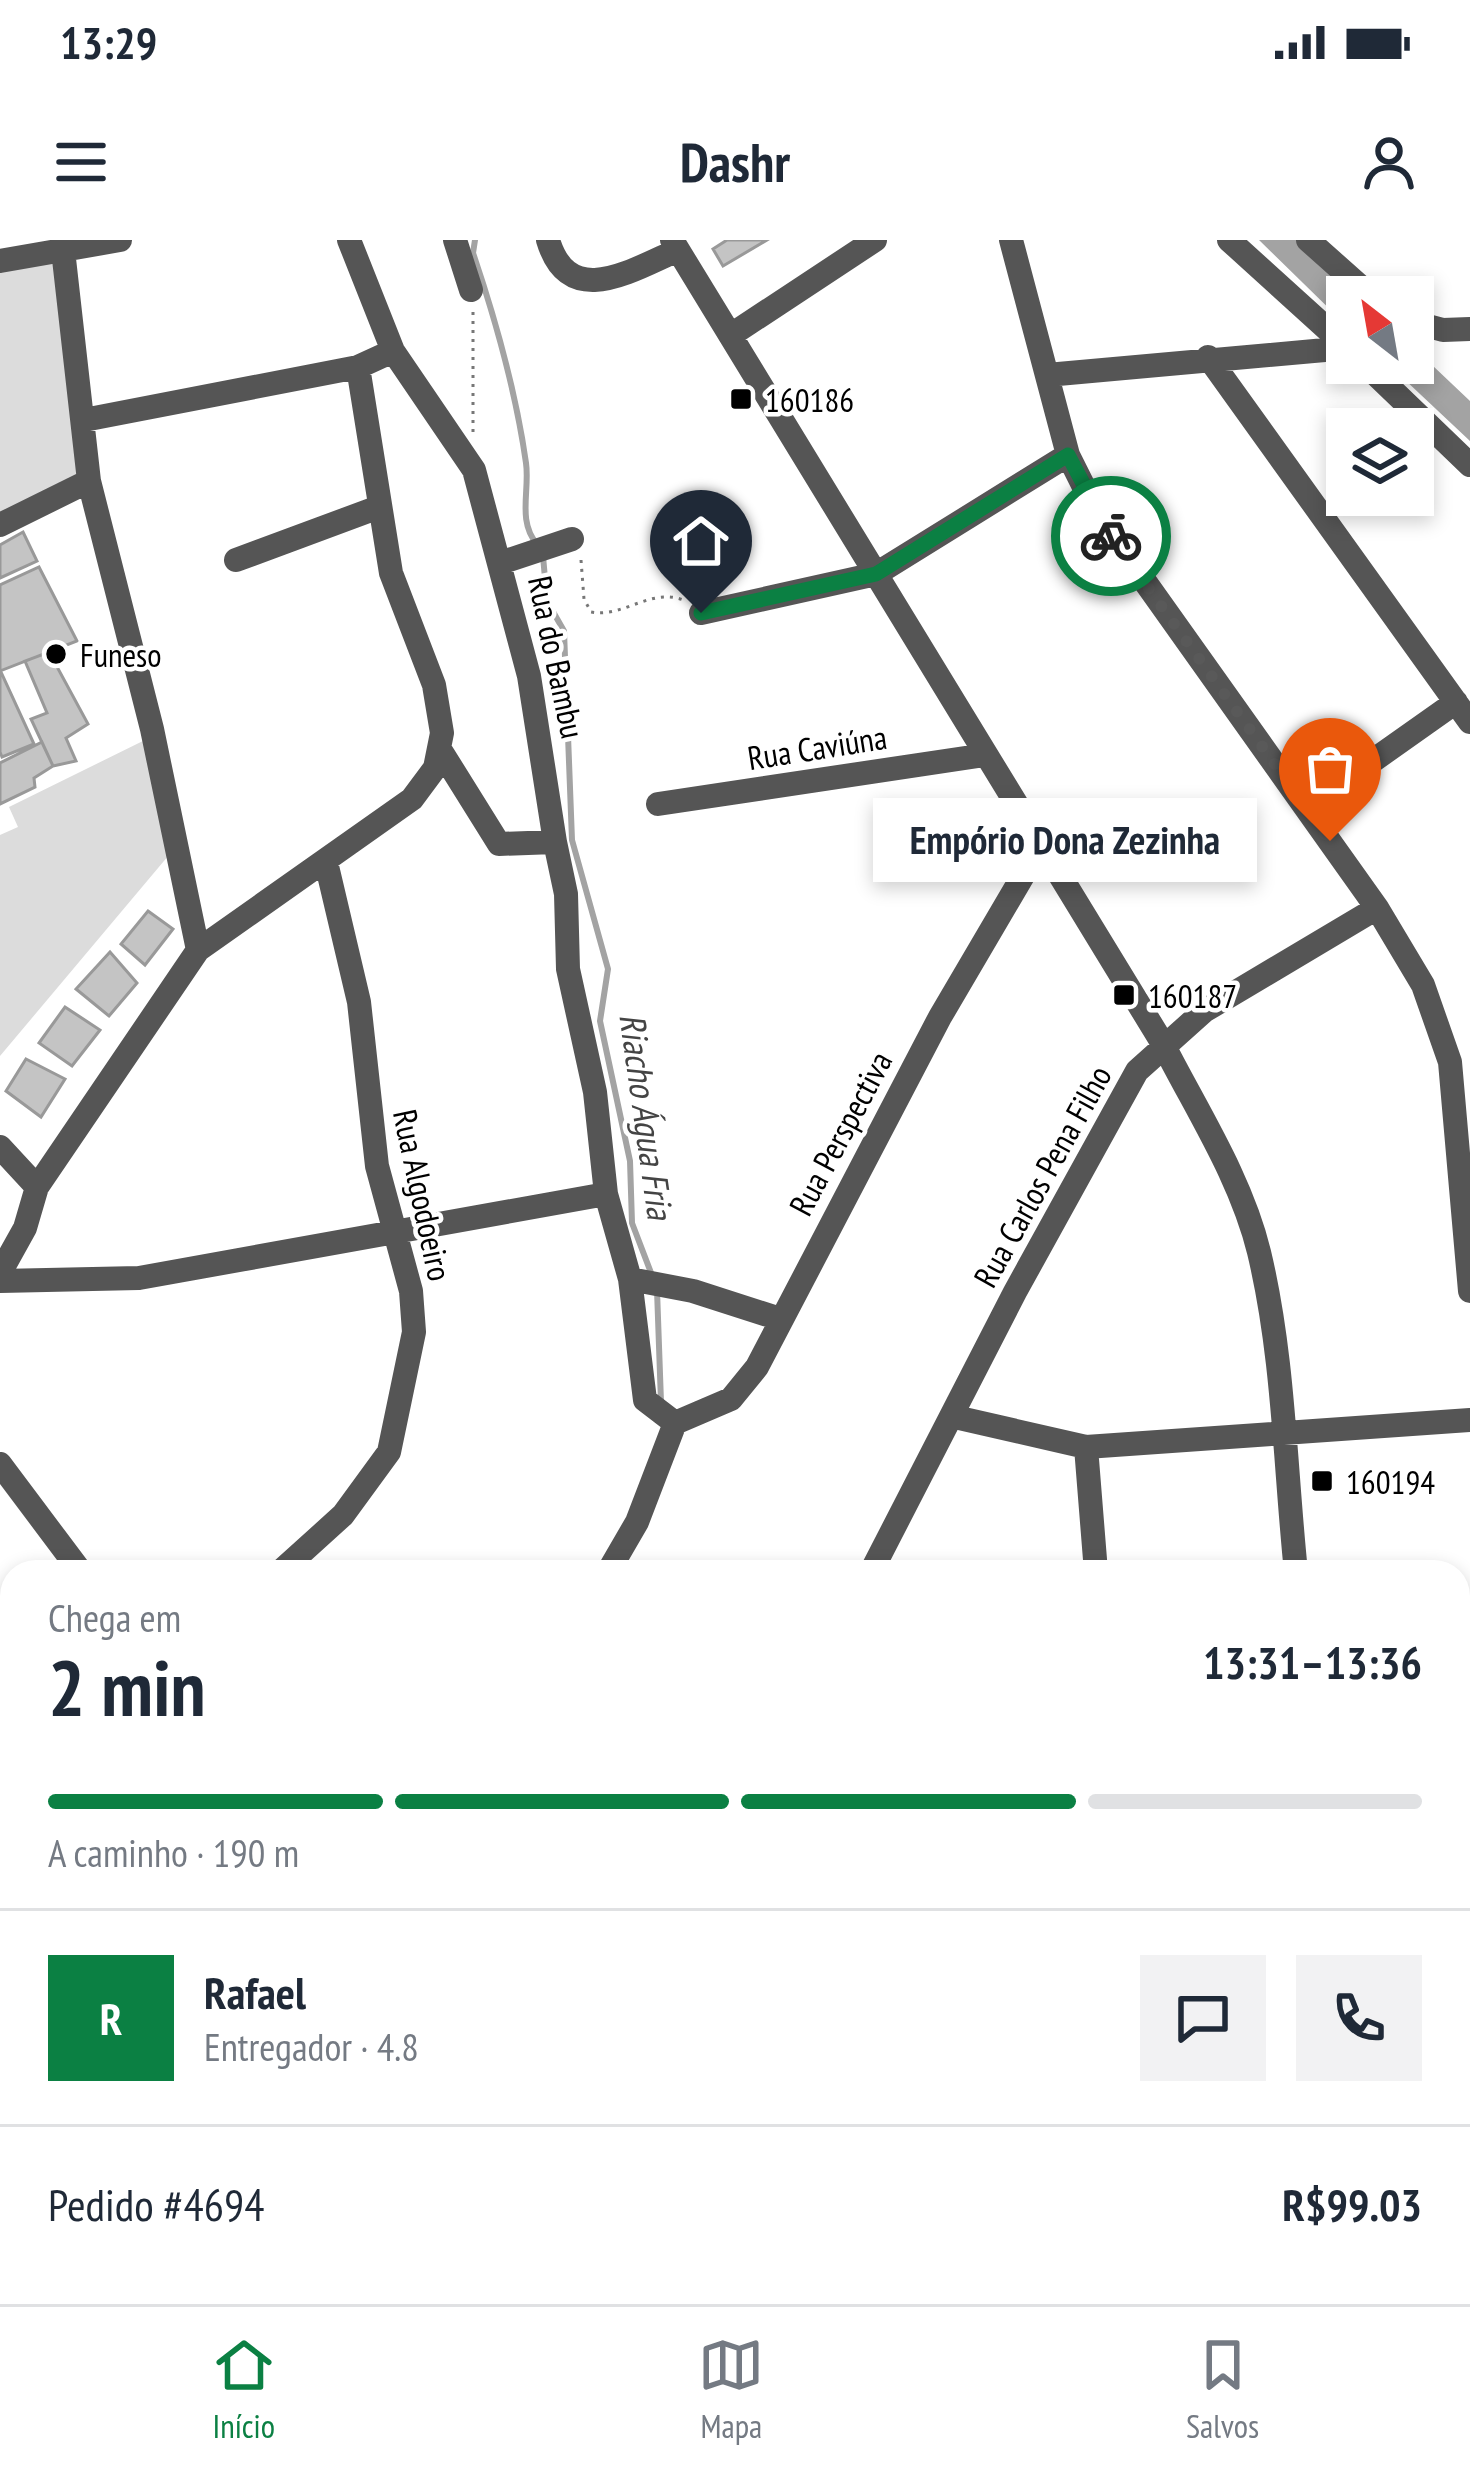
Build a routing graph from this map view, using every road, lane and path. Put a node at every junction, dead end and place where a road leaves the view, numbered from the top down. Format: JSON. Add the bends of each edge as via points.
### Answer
{"nodes":[{"id":1,"x":120,"y":240,"type":"edge"},
{"id":2,"x":349,"y":240,"type":"edge"},
{"id":3,"x":455,"y":240,"type":"edge"},
{"id":4,"x":548,"y":240,"type":"edge"},
{"id":5,"x":874,"y":240,"type":"edge"},
{"id":6,"x":1229,"y":240,"type":"edge"},
{"id":7,"x":1308,"y":240,"type":"edge"},
{"id":8,"x":675,"y":245,"type":"edge"},
{"id":9,"x":70,"y":246,"type":"edge"},
{"id":10,"x":1013,"y":252,"type":"edge"},
{"id":11,"x":0,"y":261,"type":"edge"},
{"id":12,"x":1348,"y":276,"type":"edge"},
{"id":13,"x":471,"y":290,"type":"joint"},
{"id":14,"x":1434,"y":326,"type":"edge"},
{"id":15,"x":1326,"y":328,"type":"edge"},
{"id":16,"x":1470,"y":328,"type":"edge"},
{"id":17,"x":730,"y":335,"type":"junction"},
{"id":18,"x":1326,"y":348,"type":"edge"},
{"id":19,"x":393,"y":351,"type":"junction"},
{"id":20,"x":1208,"y":356,"type":"junction"},
{"id":21,"x":358,"y":367,"type":"junction"},
{"id":22,"x":1047,"y":375,"type":"junction"},
{"id":23,"x":1386,"y":384,"type":"edge"},
{"id":24,"x":84,"y":420,"type":"junction"},
{"id":25,"x":473,"y":434,"type":"dead end"},
{"id":26,"x":1068,"y":455,"type":"junction"},
{"id":27,"x":1470,"y":465,"type":"edge"},
{"id":28,"x":89,"y":481,"type":"junction"},
{"id":29,"x":379,"y":507,"type":"junction"},
{"id":30,"x":0,"y":525,"type":"edge"},
{"id":31,"x":572,"y":539,"type":"joint"},
{"id":32,"x":236,"y":560,"type":"dead end"},
{"id":33,"x":503,"y":562,"type":"junction"},
{"id":34,"x":876,"y":574,"type":"junction"},
{"id":35,"x":701,"y":613,"type":"joint"},
{"id":36,"x":1463,"y":712,"type":"edge"},
{"id":37,"x":441,"y":751,"type":"junction"},
{"id":38,"x":985,"y":755,"type":"junction"},
{"id":39,"x":658,"y":804,"type":"dead end"},
{"id":40,"x":1306,"y":808,"type":"junction"},
{"id":41,"x":555,"y":842,"type":"junction"},
{"id":42,"x":1041,"y":845,"type":"junction"},
{"id":43,"x":326,"y":862,"type":"junction"},
{"id":44,"x":1377,"y":908,"type":"junction"},
{"id":45,"x":198,"y":950,"type":"junction"},
{"id":46,"x":1163,"y":1044,"type":"junction"},
{"id":47,"x":0,"y":1147,"type":"edge"},
{"id":48,"x":37,"y":1186,"type":"junction"},
{"id":49,"x":606,"y":1194,"type":"junction"},
{"id":50,"x":392,"y":1228,"type":"junction"},
{"id":51,"x":0,"y":1277,"type":"edge"},
{"id":52,"x":644,"y":1281,"type":"junction"},
{"id":53,"x":1470,"y":1291,"type":"edge"},
{"id":54,"x":777,"y":1318,"type":"junction"},
{"id":55,"x":660,"y":1413,"type":"junction"},
{"id":56,"x":955,"y":1417,"type":"junction"},
{"id":57,"x":1470,"y":1420,"type":"edge"},
{"id":58,"x":1283,"y":1435,"type":"junction"},
{"id":59,"x":1086,"y":1447,"type":"junction"},
{"id":60,"x":0,"y":1464,"type":"edge"},
{"id":61,"x":26,"y":1503,"type":"junction"},
{"id":62,"x":0,"y":1509,"type":"edge"},
{"id":63,"x":71,"y":1560,"type":"edge"},
{"id":64,"x":293,"y":1560,"type":"edge"},
{"id":65,"x":615,"y":1560,"type":"edge"},
{"id":66,"x":878,"y":1560,"type":"edge"},
{"id":67,"x":1095,"y":1560,"type":"edge"},
{"id":68,"x":1295,"y":1560,"type":"edge"}],
"edges":[{"from":1,"to":9,"type":"street"},
{"from":2,"to":19,"type":"street"},
{"from":3,"to":13,"type":"street"},
{"from":4,"to":8,"type":"street","via":[[555,265],[591,281]]},
{"from":5,"to":17,"type":"street"},
{"from":6,"to":15,"type":"street"},
{"from":7,"to":12,"type":"street"},
{"from":8,"to":17,"type":"street"},
{"from":9,"to":11,"type":"street"},
{"from":9,"to":24,"type":"street"},
{"from":10,"to":22,"type":"street"},
{"from":13,"to":25,"type":"path"},
{"from":14,"to":16,"type":"street"},
{"from":17,"to":34,"type":"street"},
{"from":18,"to":20,"type":"street"},
{"from":19,"to":21,"type":"street"},
{"from":19,"to":33,"type":"street","via":[[475,470]]},
{"from":20,"to":22,"type":"street"},
{"from":20,"to":36,"type":"street"},
{"from":21,"to":24,"type":"street"},
{"from":21,"to":29,"type":"street"},
{"from":22,"to":26,"type":"street"},
{"from":23,"to":27,"type":"street"},
{"from":24,"to":28,"type":"street"},
{"from":26,"to":34,"type":"street"},
{"from":26,"to":40,"type":"street","via":[[1125,559]]},
{"from":28,"to":30,"type":"street"},
{"from":28,"to":45,"type":"street"},
{"from":29,"to":32,"type":"street"},
{"from":29,"to":37,"type":"street","via":[[391,574],[434,685]]},
{"from":31,"to":33,"type":"street","name":"Rua do Bambu"},
{"from":31,"to":35,"type":"path","name":"Rua do Bambu","via":[[591,612],[663,596]]},
{"from":33,"to":41,"type":"street","name":"Rua do Bambu","via":[[544,747]]},
{"from":34,"to":35,"type":"street"},
{"from":34,"to":38,"type":"street"},
{"from":36,"to":40,"type":"street"},
{"from":37,"to":41,"type":"street","via":[[499,844]]},
{"from":37,"to":43,"type":"street","via":[[412,799]]},
{"from":38,"to":39,"type":"street","name":"Rua Caviúna"},
{"from":38,"to":42,"type":"street"},
{"from":40,"to":44,"type":"street"},
{"from":41,"to":49,"type":"street","name":"Rua do Bambu"},
{"from":42,"to":46,"type":"street"},
{"from":42,"to":54,"type":"street","name":"Rua Perspectiva"},
{"from":43,"to":45,"type":"street"},
{"from":43,"to":50,"type":"street","name":"Rua Algodoeiro","via":[[358,1002]]},
{"from":44,"to":46,"type":"street","name":"Rua Carlos Pena Filho"},
{"from":44,"to":53,"type":"street","via":[[1424,985],[1450,1062]]},
{"from":45,"to":48,"type":"street"},
{"from":46,"to":56,"type":"street","name":"Rua Carlos Pena Filho","via":[[1116,1108]]},
{"from":46,"to":58,"type":"street","via":[[1233,1178],[1254,1237]]},
{"from":47,"to":48,"type":"street"},
{"from":48,"to":51,"type":"street"},
{"from":49,"to":50,"type":"street"},
{"from":49,"to":52,"type":"street","name":"Rua do Bambu"},
{"from":50,"to":51,"type":"street","via":[[139,1278]]},
{"from":50,"to":64,"type":"street","name":"Rua Algodoeiro","via":[[411,1291],[413,1331],[388,1452],[343,1515]]},
{"from":52,"to":54,"type":"street"},
{"from":52,"to":55,"type":"street","name":"Rua do Bambu"},
{"from":54,"to":55,"type":"street","name":"Rua Perspectiva","via":[[757,1367],[722,1406]]},
{"from":55,"to":65,"type":"street","via":[[637,1522]]},
{"from":56,"to":59,"type":"street"},
{"from":56,"to":66,"type":"street","name":"Rua Carlos Pena Filho"},
{"from":57,"to":58,"type":"street"},
{"from":58,"to":59,"type":"street"},
{"from":58,"to":68,"type":"street"},
{"from":59,"to":67,"type":"street"},
{"from":60,"to":61,"type":"street"},
{"from":61,"to":62,"type":"street"},
{"from":61,"to":63,"type":"street"}]}
